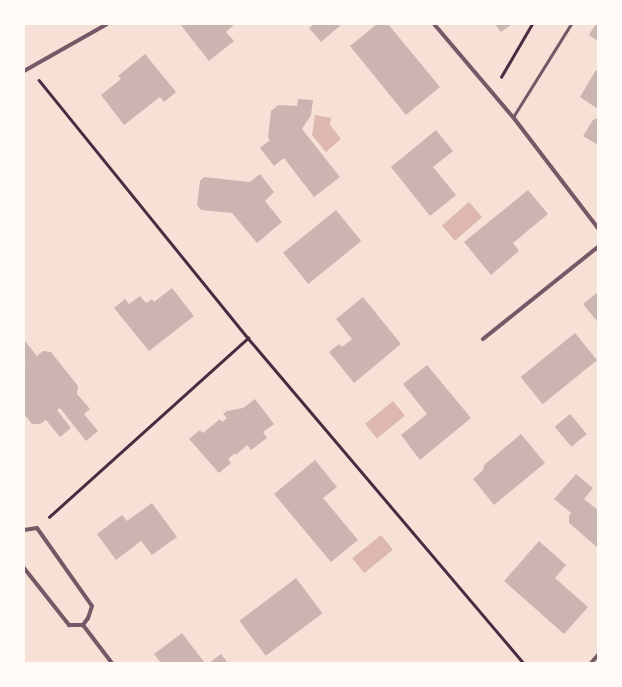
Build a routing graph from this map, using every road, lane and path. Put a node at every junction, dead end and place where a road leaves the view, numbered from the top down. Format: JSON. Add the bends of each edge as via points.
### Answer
{"nodes":[{"id":1,"x":107,"y":24,"type":"edge"},
{"id":2,"x":434,"y":24,"type":"edge"},
{"id":3,"x":532,"y":24,"type":"edge"},
{"id":4,"x":571,"y":24,"type":"edge"},
{"id":5,"x":30,"y":68,"type":"junction"},
{"id":6,"x":24,"y":71,"type":"edge"},
{"id":7,"x":492,"y":91,"type":"junction"},
{"id":8,"x":513,"y":117,"type":"junction"},
{"id":9,"x":598,"y":228,"type":"edge"},
{"id":10,"x":598,"y":248,"type":"edge"},
{"id":11,"x":248,"y":338,"type":"junction"},
{"id":12,"x":483,"y":339,"type":"dead end"},
{"id":13,"x":37,"y":528,"type":"junction"},
{"id":14,"x":24,"y":530,"type":"edge"},
{"id":15,"x":24,"y":568,"type":"edge"},
{"id":16,"x":84,"y":624,"type":"junction"},
{"id":17,"x":598,"y":655,"type":"edge"},
{"id":18,"x":112,"y":663,"type":"edge"},
{"id":19,"x":524,"y":663,"type":"edge"},
{"id":20,"x":591,"y":663,"type":"edge"}],
"edges":[{"from":1,"to":5,"type":"street"},
{"from":2,"to":7,"type":"street"},
{"from":3,"to":7,"type":"path"},
{"from":4,"to":8,"type":"lane"},
{"from":5,"to":6,"type":"street"},
{"from":5,"to":11,"type":"path"},
{"from":7,"to":8,"type":"street"},
{"from":8,"to":9,"type":"street"},
{"from":10,"to":12,"type":"street"},
{"from":11,"to":13,"type":"path"},
{"from":11,"to":19,"type":"path"},
{"from":13,"to":14,"type":"street"},
{"from":13,"to":16,"type":"street","via":[[92,606]]},
{"from":15,"to":16,"type":"street","via":[[69,625]]},
{"from":16,"to":18,"type":"street"},
{"from":17,"to":20,"type":"street"}]}
